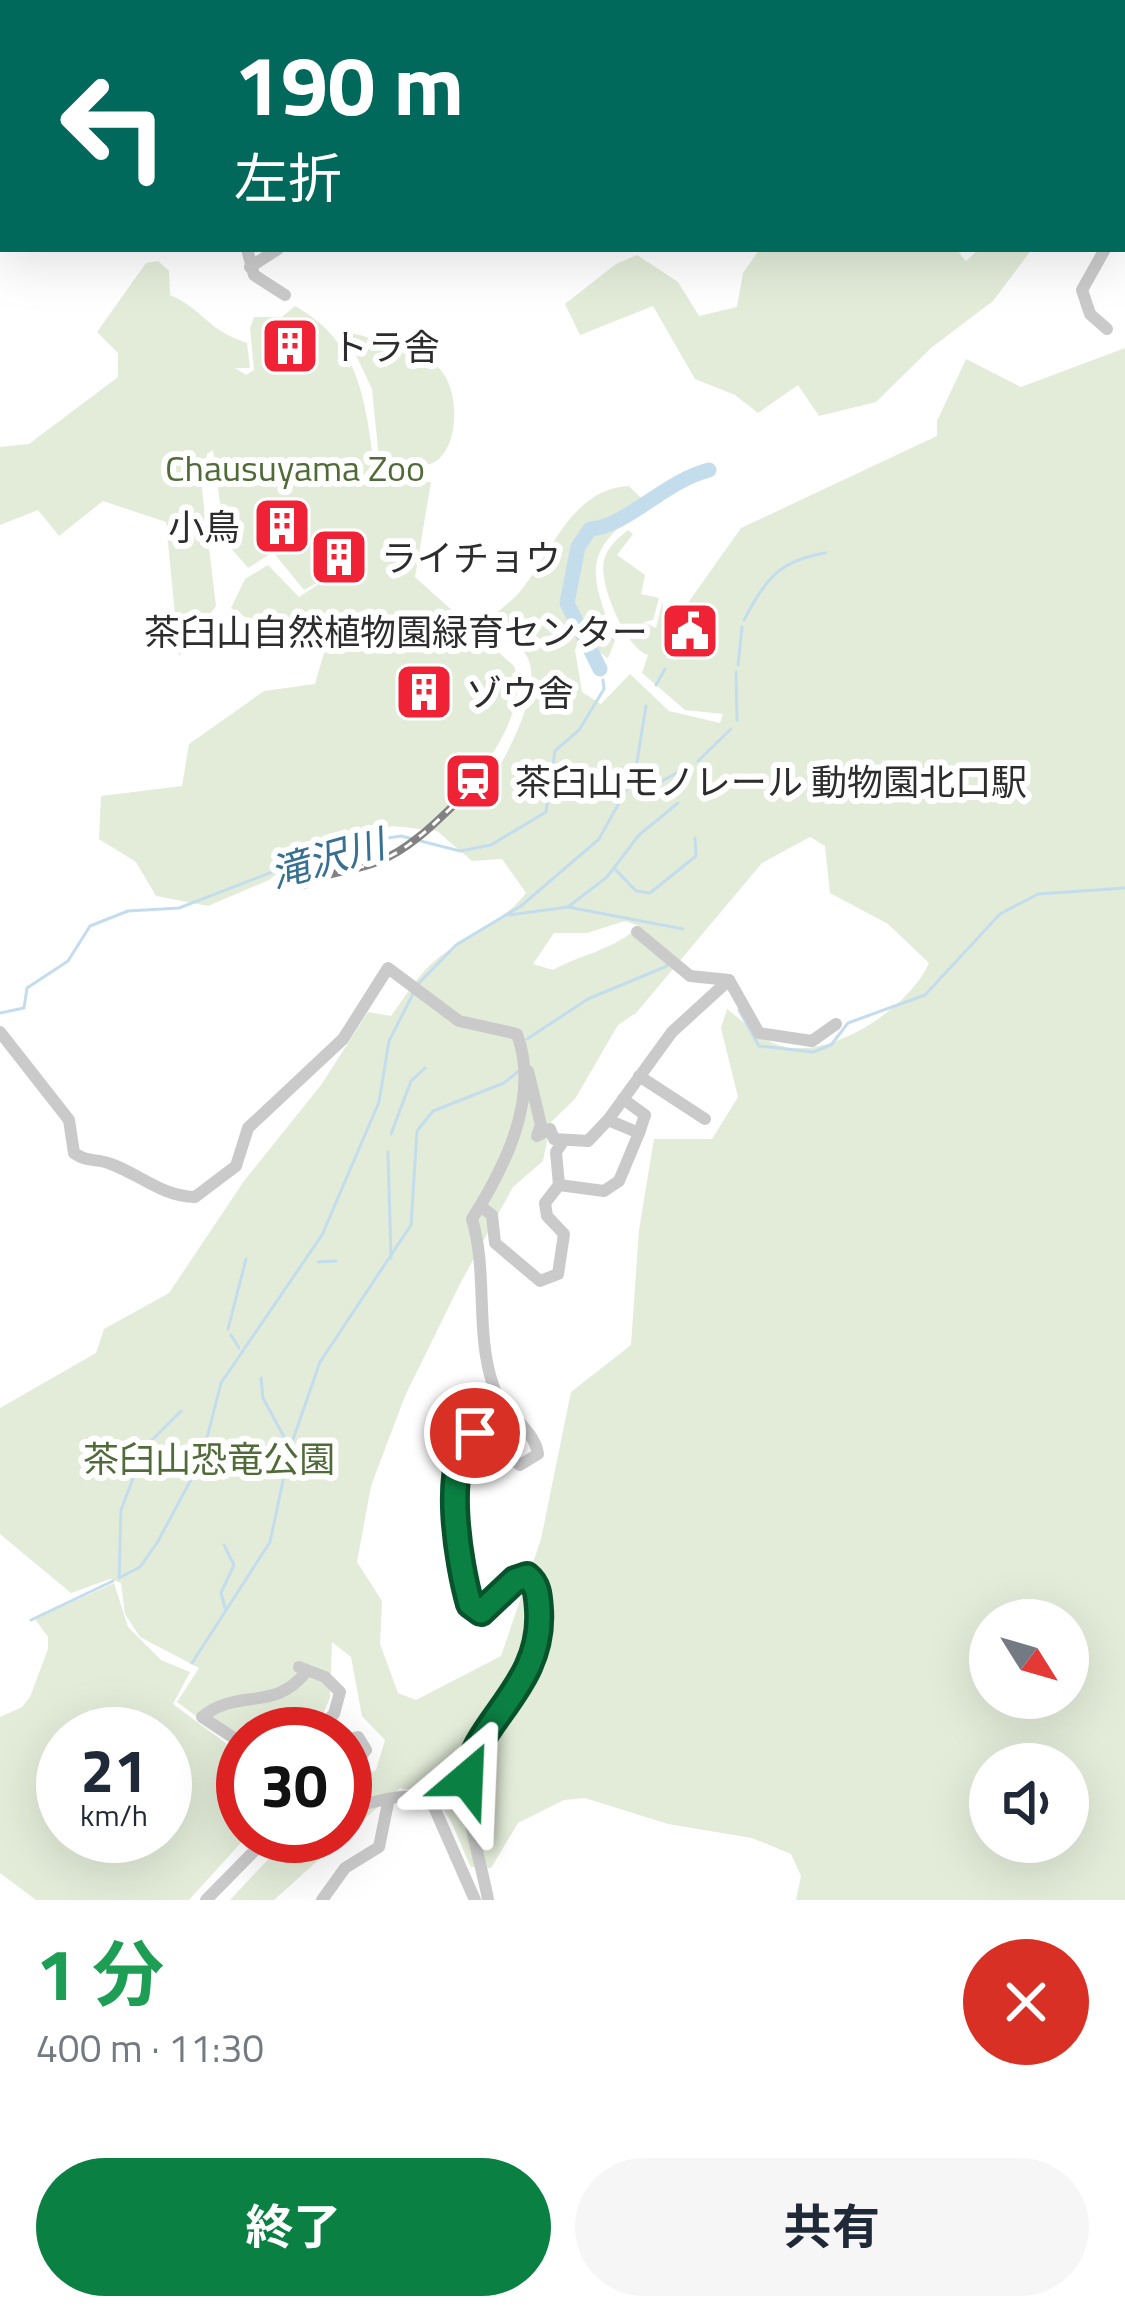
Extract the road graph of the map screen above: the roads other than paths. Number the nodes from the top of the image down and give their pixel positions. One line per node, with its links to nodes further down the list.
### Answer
1 (248, 252): 4 (street)
2 (273, 252): 4 (street)
3 (1103, 252): 6 (street)
4 (250, 267): 5 (street)
5 (285, 295)
6 (1107, 329)
7 (637, 932): 8 (street)
8 (729, 980): 9 (street); 12 (street)
9 (836, 1024)
10 (0, 1032): 11 (street)
11 (528, 1070): 17 (street); 19 (street)
12 (639, 1076): 13 (street); 15 (street)
13 (623, 1099): 14 (street); 16 (street)
14 (608, 1120): 16 (street); 17 (street)
15 (705, 1120)
16 (639, 1133): 18 (street)
17 (564, 1140): 18 (street)
18 (559, 1185): 19 (street)
19 (480, 1206): 30 (street)
20 (218, 1707): 21 (street)
21 (336, 1707)
22 (216, 1708): 23 (street)
23 (216, 1726)
24 (388, 1803): 25 (street); 28 (street); 29 (street)
25 (372, 1806)
26 (242, 1863): 27 (street)
27 (206, 1900)
28 (322, 1900)
29 (475, 1900)
30 (488, 1900)

